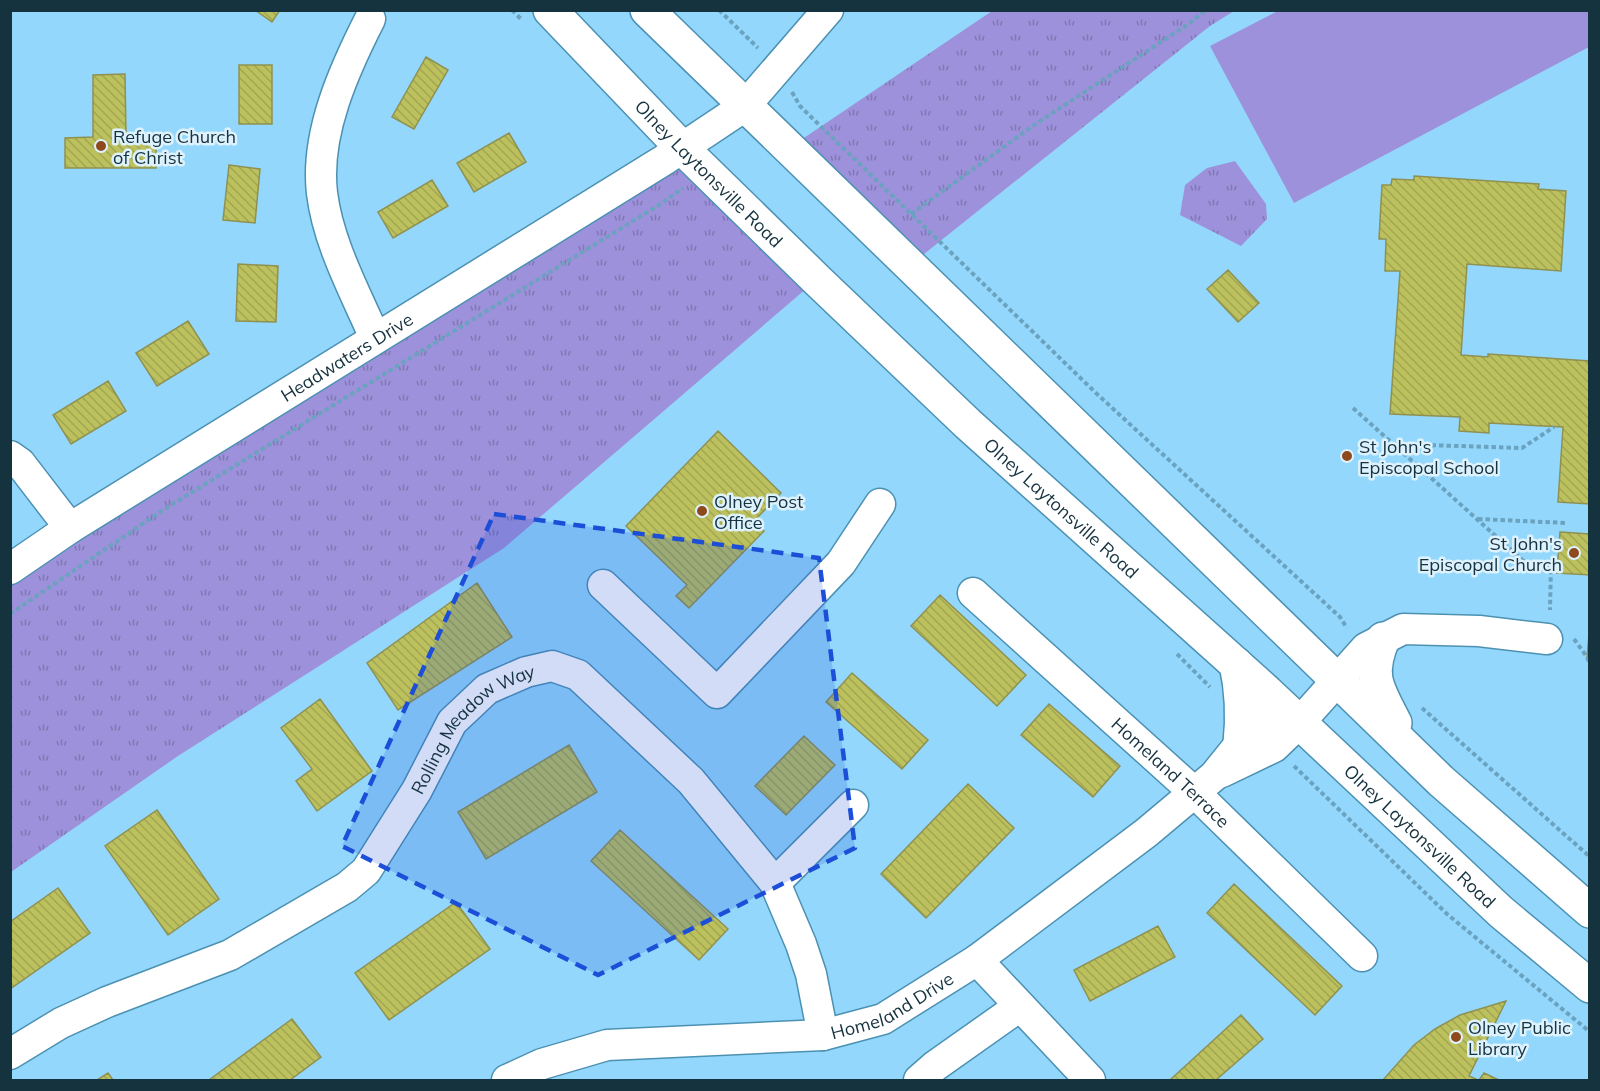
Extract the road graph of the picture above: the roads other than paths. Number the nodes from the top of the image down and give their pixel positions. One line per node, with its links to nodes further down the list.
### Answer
1 (550, 10): 6 (main road, Olney Laytonsville Road)
2 (647, 10): 5 (main road)
3 (828, 10): 5 (street, Headwaters Drive)
4 (370, 19): 7 (street)
5 (746, 106): 6 (street, Headwaters Drive); 17 (main road)
6 (682, 148): 7 (street, Headwaters Drive); 16 (main road, Olney Laytonsville Road)
7 (375, 338): 10 (street, Headwaters Drive)
8 (10, 456): 10 (street)
9 (880, 504): 12 (street)
10 (70, 528): 11 (street, Headwaters Drive)
11 (10, 569)
12 (603, 585)
13 (973, 593): 21 (street, Homeland Terrace)
14 (1558, 631): 15 (street)
15 (1375, 643): 17 (street); 20 (main road)
16 (1236, 664): 18 (main road, Olney Laytonsville Road); 19 (main road)
17 (1338, 679): 18 (street); 20 (main road)
18 (1290, 713): 19 (street, Homeland Drive); 21 (street, Homeland Drive); 27 (main road, Olney Laytonsville Road)
19 (1240, 744): 21 (street, Homeland Drive)
20 (1406, 746): 24 (main road)
21 (1205, 784): 25 (street, Homeland Terrace); 26 (street, Homeland Drive)
22 (853, 804): 23 (street)
23 (775, 884): 29 (street, Rolling Meadow Way); 30 (street, Rolling Meadow Way)
24 (1590, 911)
25 (1362, 956)
26 (977, 960): 28 (street); 29 (street, Homeland Drive)
27 (1590, 986)
28 (1020, 1006): 32 (street); 33 (street)
29 (823, 1035): 31 (street, Homeland Drive)
30 (10, 1054)
31 (507, 1080)
32 (919, 1080)
33 (1090, 1080)

